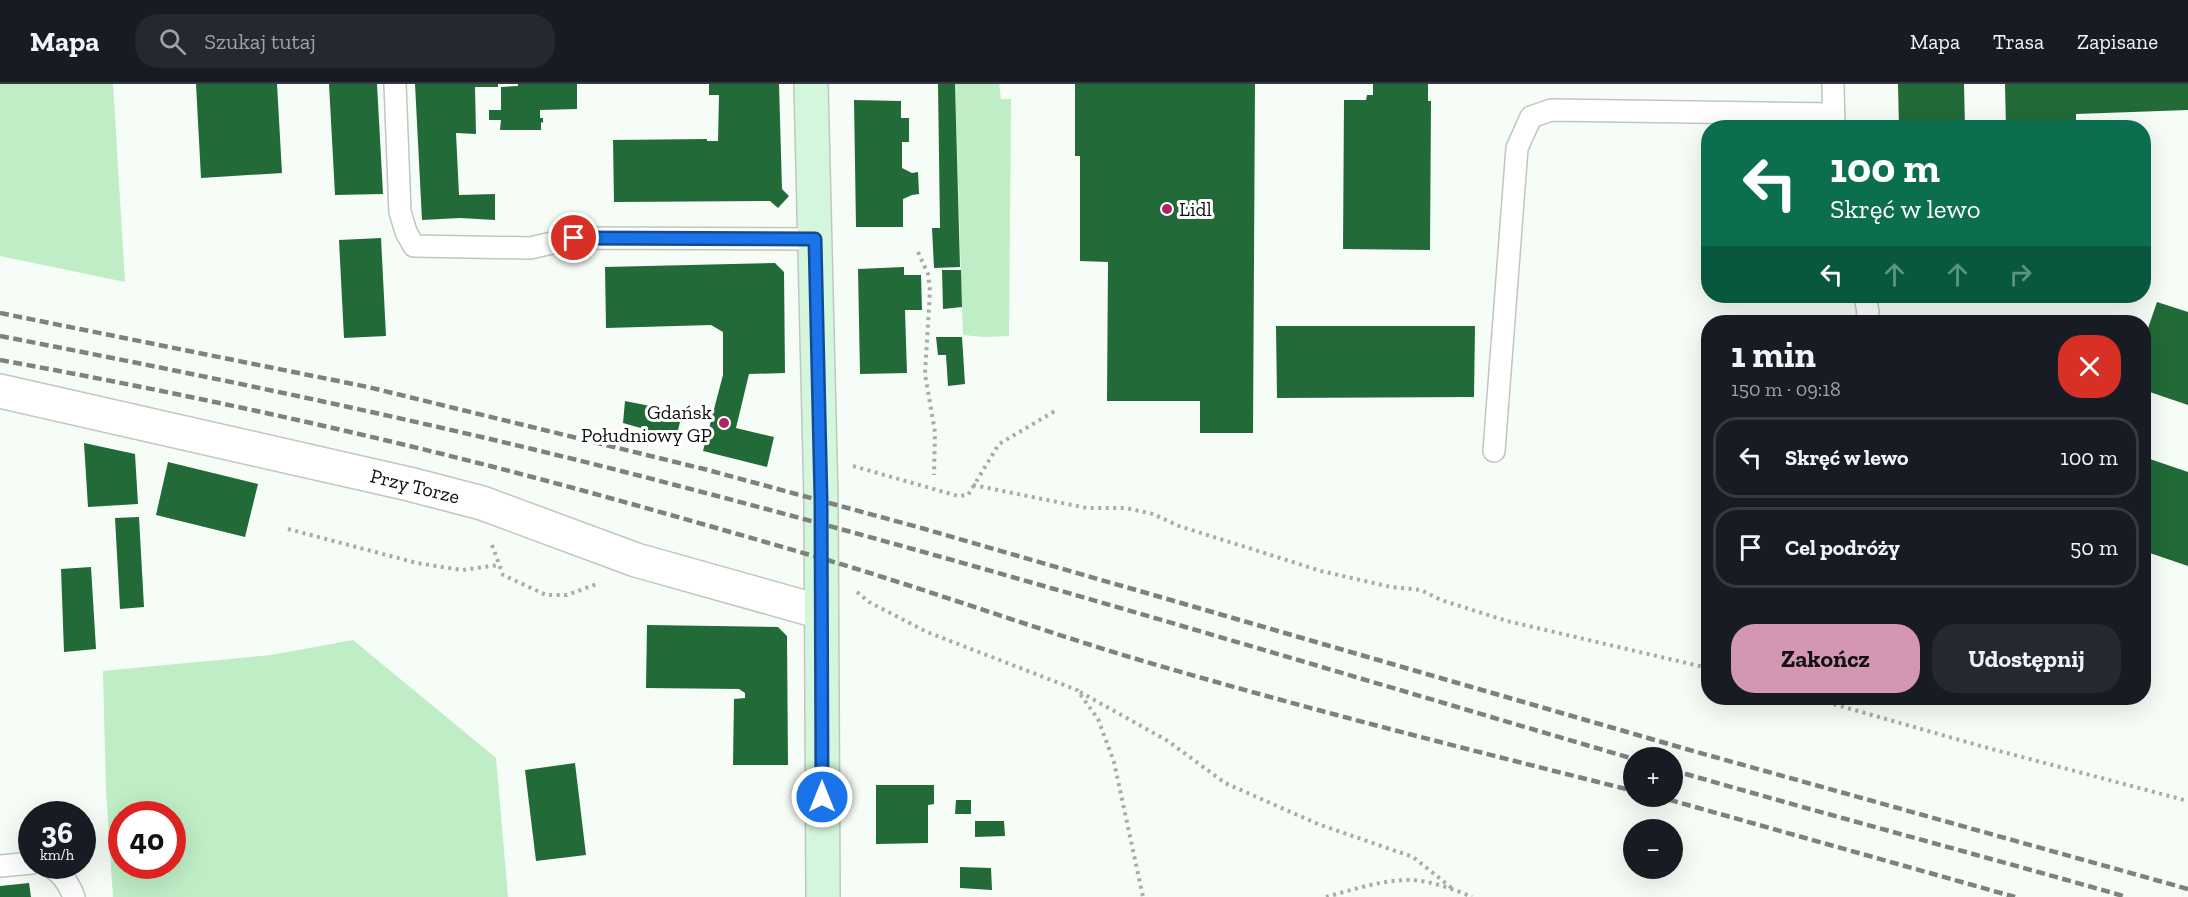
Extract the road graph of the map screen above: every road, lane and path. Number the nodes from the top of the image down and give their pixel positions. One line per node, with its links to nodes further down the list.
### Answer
1 (395, 84): 6 (lane)
2 (811, 84): 6 (street)
3 (1833, 84): 5 (lane)
4 (1808, 120): 10 (lane)
5 (1834, 120)
6 (815, 239): 19 (street)
7 (918, 252): 12 (path)
8 (0, 390): 14 (street, Przy Torze)
9 (1055, 411): 13 (path)
10 (1494, 451)
11 (844, 463): 13 (path)
12 (934, 475)
13 (973, 485): 20 (path)
14 (482, 503): 16 (street, Przy Torze); 17 (path)
15 (288, 529): 17 (path)
16 (636, 560): 17 (path); 19 (street, Przy Torze)
17 (499, 565)
18 (855, 590): 21 (path)
19 (820, 612): 29 (street)
20 (1701, 666)
21 (1077, 690): 27 (path); 30 (path)
22 (1837, 705): 23 (path)
23 (2188, 801)
24 (18, 865): 25 (lane)
25 (0, 867)
26 (64, 879): 28 (lane)
27 (1454, 889): 31 (path); 32 (path)
28 (74, 897)
29 (823, 897)
30 (1143, 897)
31 (1326, 897)
32 (1472, 897)

